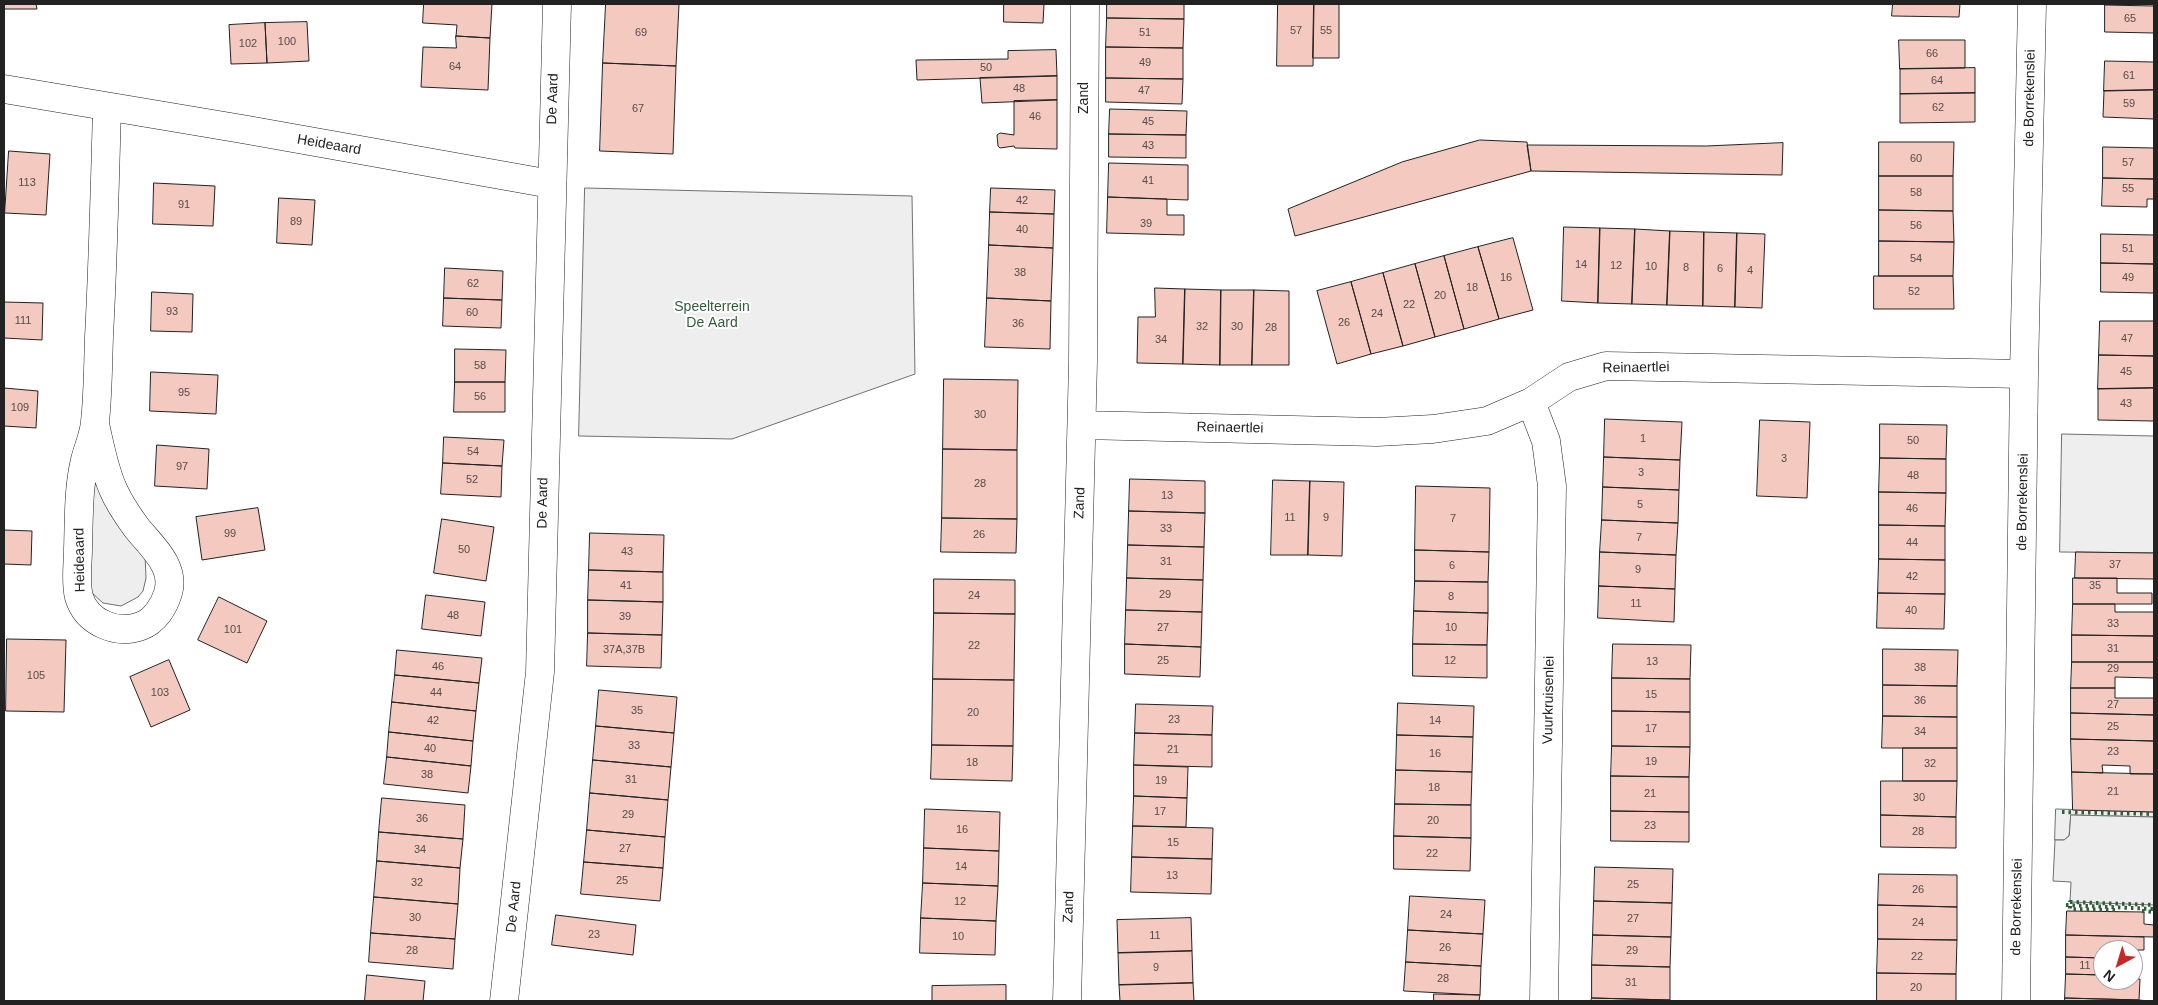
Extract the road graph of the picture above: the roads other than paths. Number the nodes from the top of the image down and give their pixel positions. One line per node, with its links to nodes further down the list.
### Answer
1 (557, 4): 6 (street, De Aard)
2 (1085, 4): 10 (street, Zand)
3 (2032, 4): 7 (street, de Borrekenslei)
4 (4, 89): 5 (street, Heideaard)
5 (107, 108): 6 (street, Heideaard); 9 (street, Heideaard)
6 (551, 184): 11 (street, De Aard)
7 (2024, 374): 8 (street, Reinaertlei); 14 (street, de Borrekenslei)
8 (1531, 402): 10 (street, Reinaertlei); 13 (street, Vuurkruisenlei)
9 (95, 424): 9 (street, Heideaard)
10 (1082, 425): 12 (street, Zand)
11 (504, 1001)
12 (1067, 1001)
13 (1544, 1001)
14 (2016, 1001)

